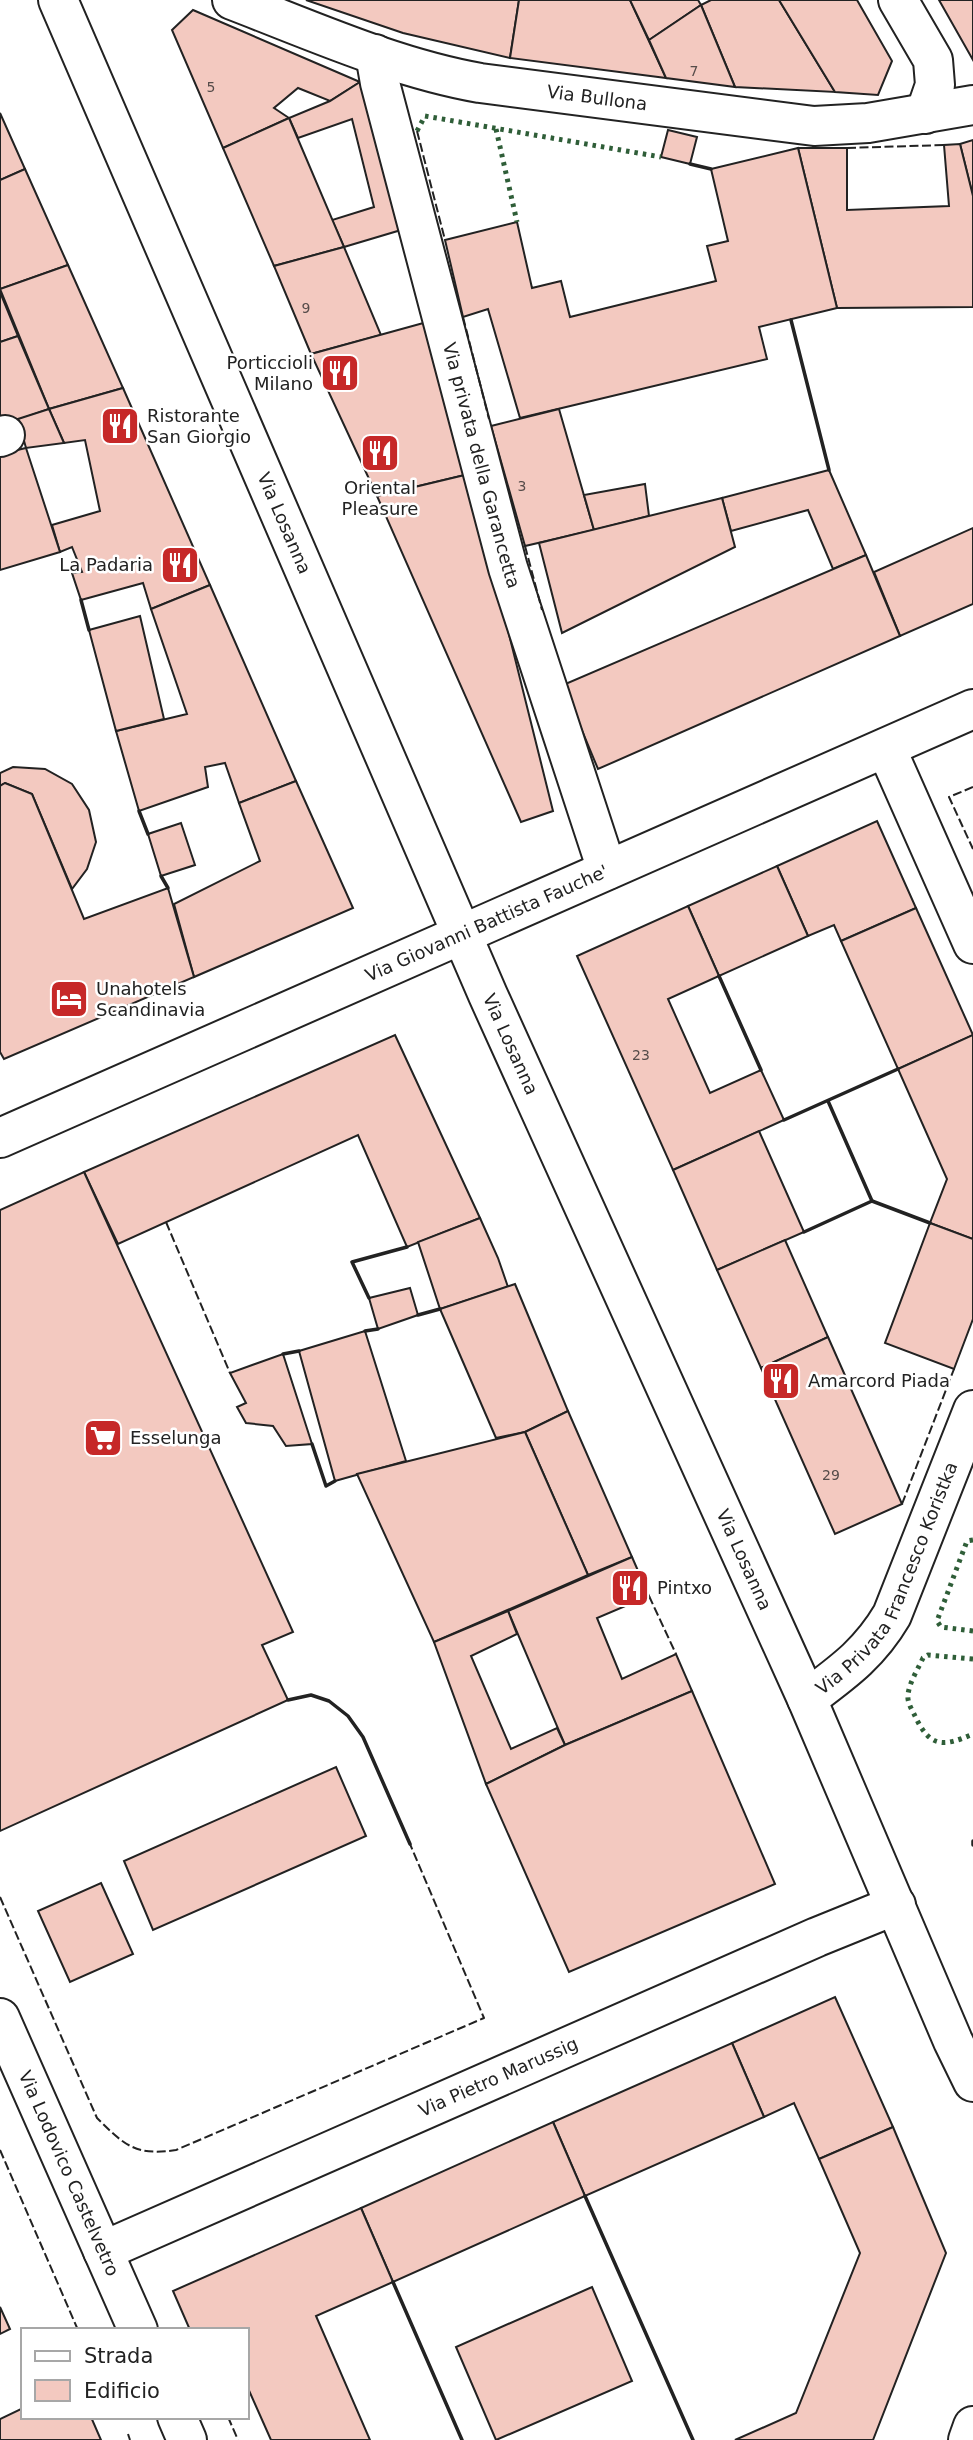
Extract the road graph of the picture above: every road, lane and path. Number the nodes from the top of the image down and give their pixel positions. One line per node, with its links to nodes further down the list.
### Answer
1 (58, 0): 10 (street, Via Losanna)
2 (232, 0): 4 (street, Via Bullona)
3 (898, 0): 6 (street)
4 (375, 54): 6 (street, Via Bullona); 9 (street, Via privata della Garancetta)
5 (973, 105): 6 (street, Via Bullona)
6 (926, 114)
7 (973, 709): 8 (street, Via Giovanni Battista Fauche')
8 (886, 747): 9 (street, Via Giovanni Battista Fauche'); 11 (street)
9 (607, 870): 10 (street, Via Giovanni Battista Fauche')
10 (462, 934): 12 (street, Via Giovanni Battista Fauche'); 14 (street, Via Losanna)
11 (973, 944)
12 (0, 1138)
13 (973, 1410): 14 (street, Via Privata Francesco Koristka)
14 (807, 1699): 15 (street, Via Losanna)
15 (896, 1905): 17 (street, Via Losanna); 18 (street, Via Pietro Marussig)
16 (0, 2018): 18 (street, Via Lodovico Castelvetro)
17 (973, 2081)
18 (103, 2250): 19 (street, Via Lodovico Castelvetro)
19 (137, 2328)
20 (178, 2419): 22 (street)
21 (973, 2427): 23 (street)
22 (187, 2440)
23 (968, 2440)

